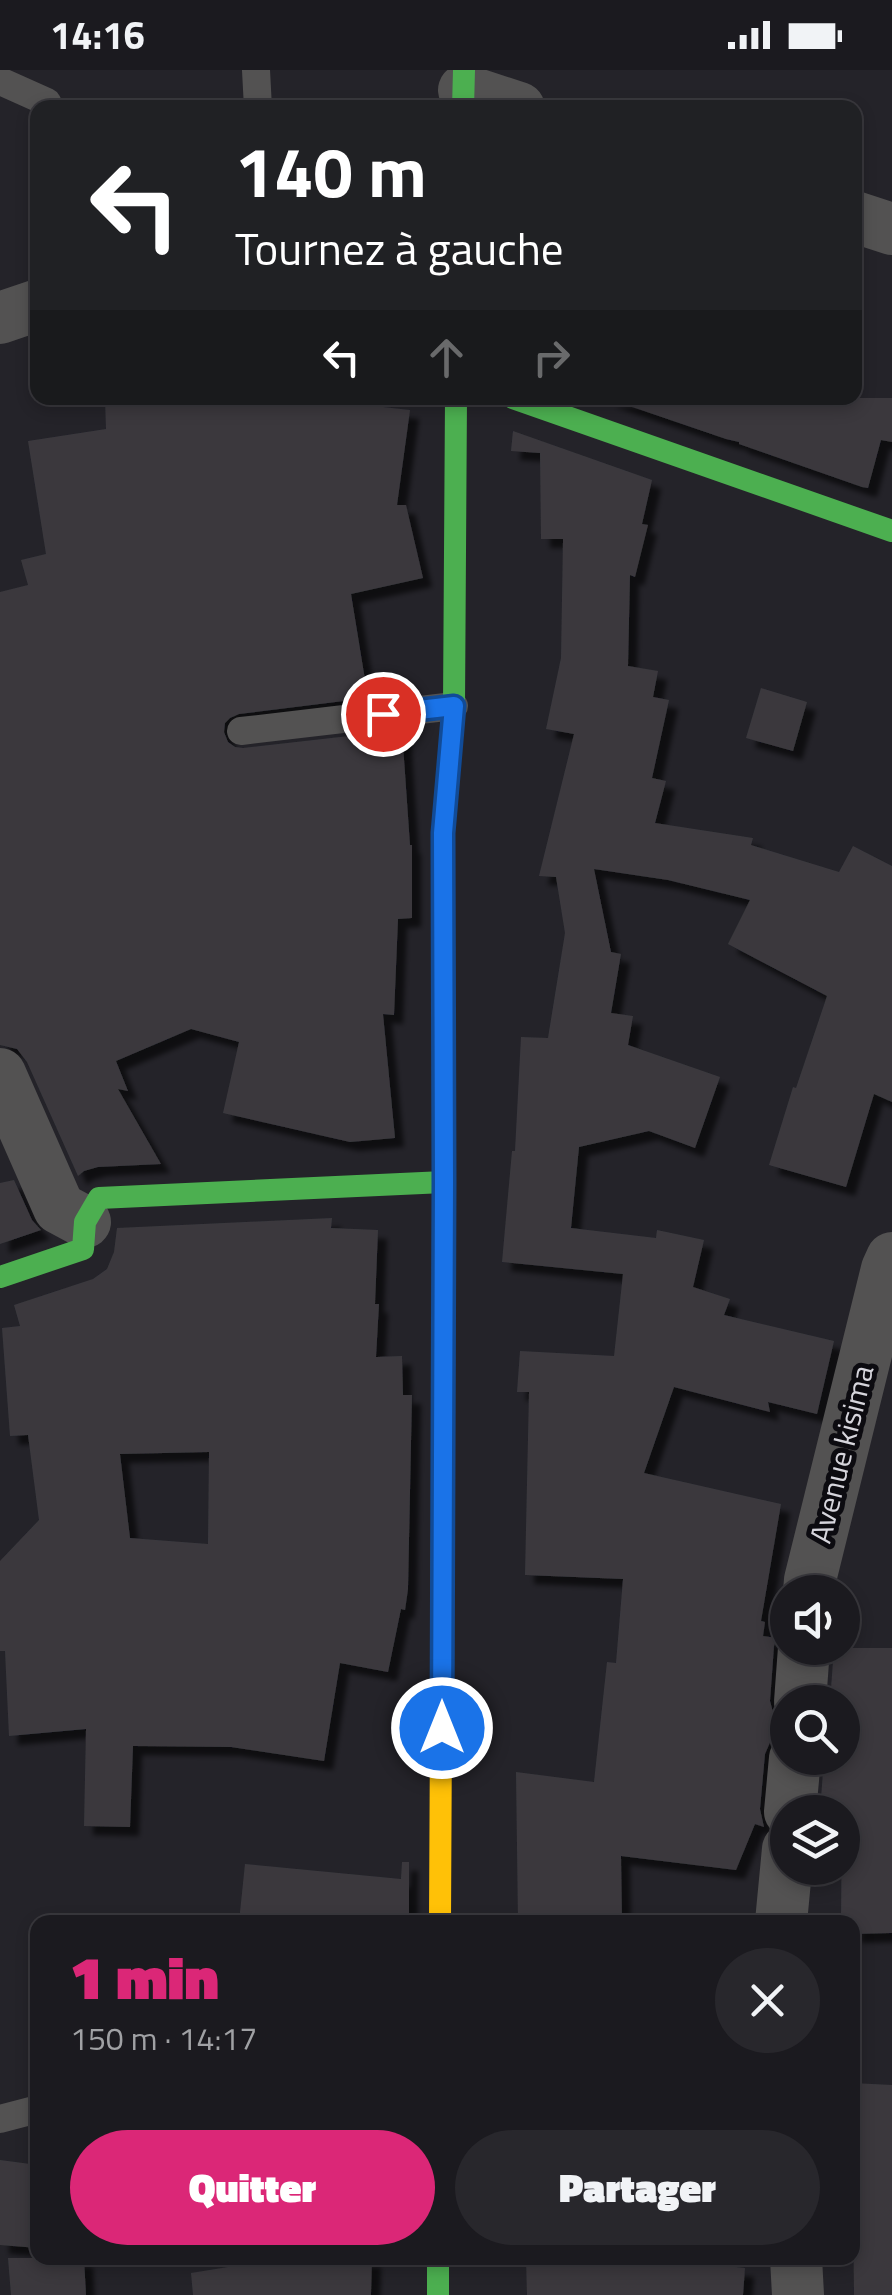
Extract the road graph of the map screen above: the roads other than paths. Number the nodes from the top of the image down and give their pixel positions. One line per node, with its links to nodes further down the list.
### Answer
1 (256, 70): 5 (lane)
2 (0, 82): 4 (lane)
3 (463, 89): 6 (street)
4 (42, 100)
5 (258, 100)
6 (495, 100)
7 (862, 219): 8 (street)
8 (892, 229)
9 (30, 308): 10 (street)
10 (0, 318)
11 (456, 405): 14 (street)
12 (534, 405): 13 (street)
13 (892, 531)
14 (454, 706): 15 (lane); 17 (street)
15 (240, 731)
16 (0, 1074): 18 (street)
17 (444, 1182): 18 (street); 23 (street)
18 (84, 1222): 20 (street)
19 (892, 1258): 21 (street, Avenue kisima)
20 (0, 1277)
21 (811, 1575)
22 (785, 1885): 24 (street)
23 (440, 1915)
24 (783, 1915)
25 (30, 2111): 26 (lane)
26 (0, 2120)
27 (438, 2265): 29 (street)
28 (796, 2265): 30 (street)
29 (438, 2295)
30 (798, 2295)

